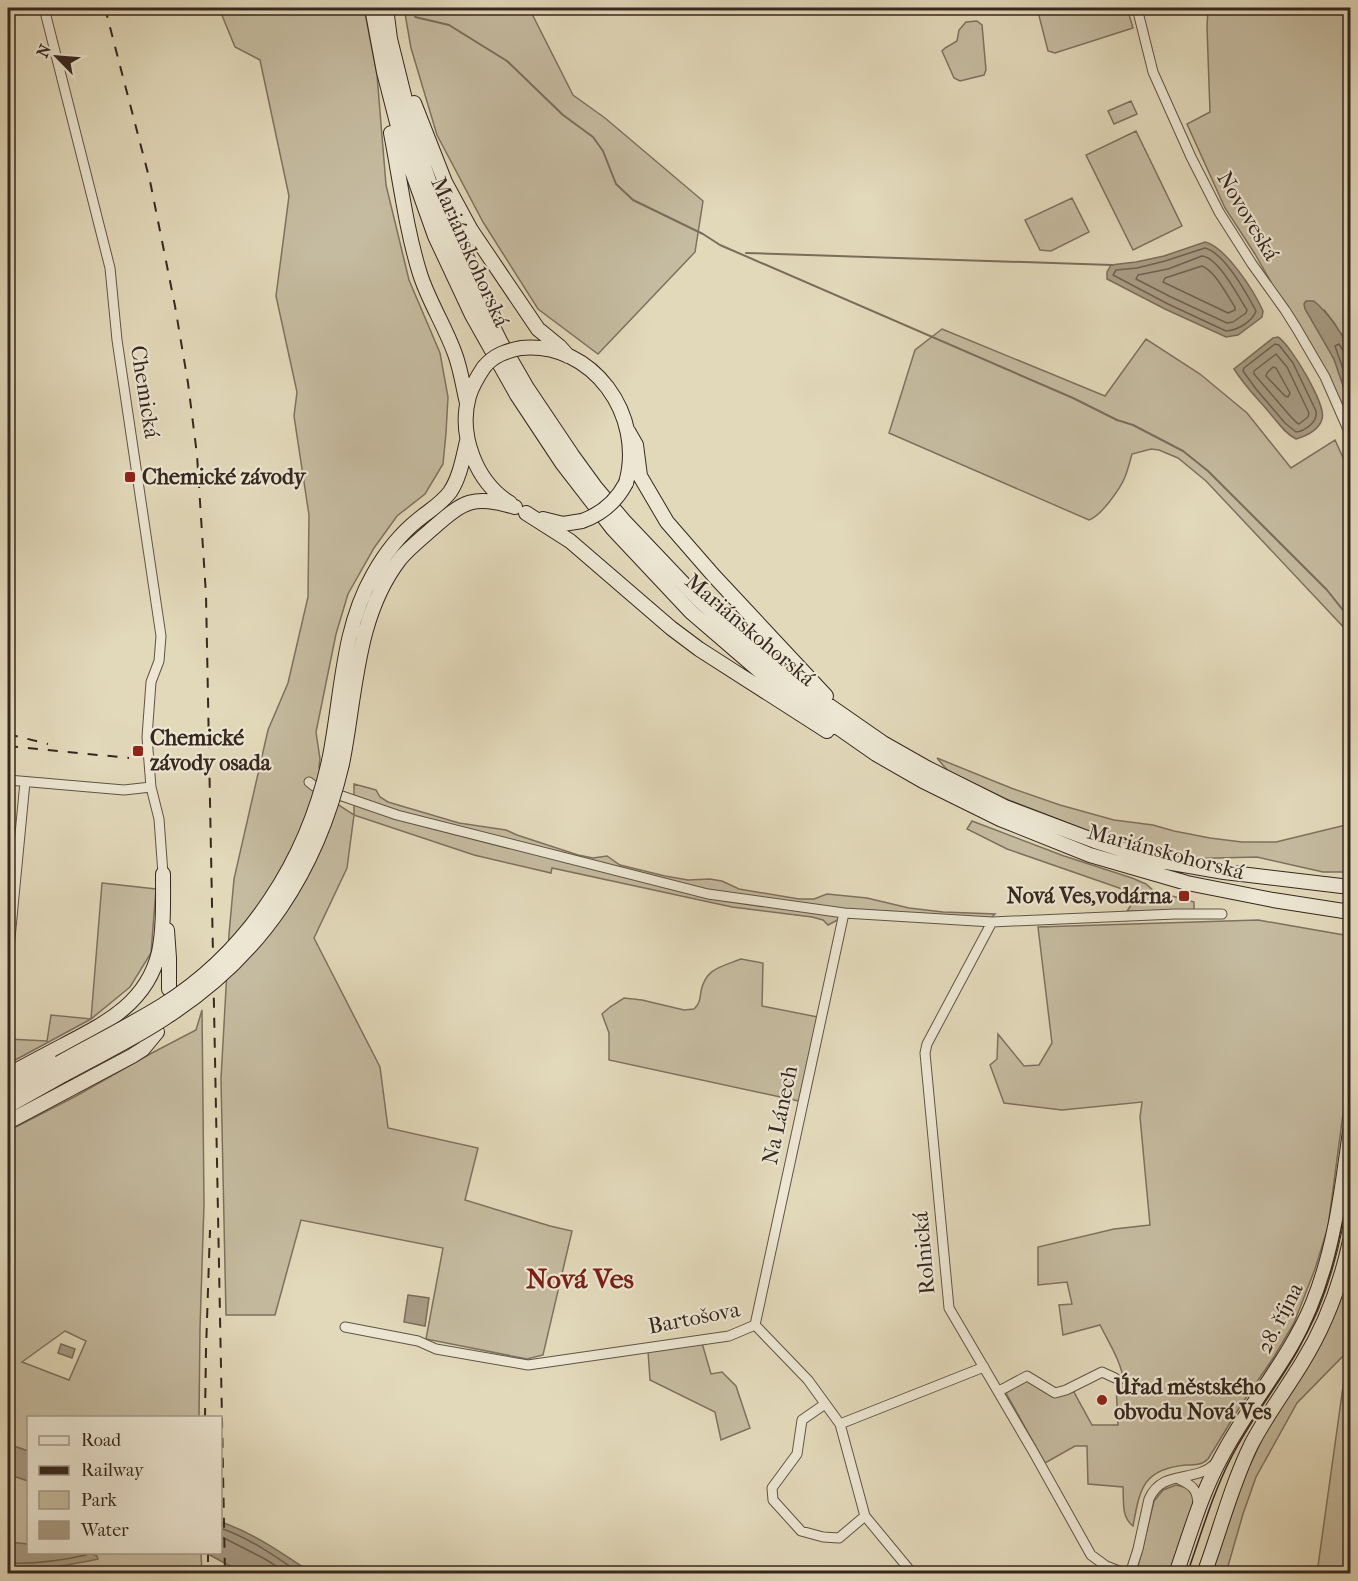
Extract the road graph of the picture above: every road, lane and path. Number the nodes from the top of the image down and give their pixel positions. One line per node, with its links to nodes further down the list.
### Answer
1 (44, 8): 17 (street, Chemická)
2 (372, 8): 6 (main road, Mariánskohorská)
3 (386, 8): 5 (main road, Mariánskohorská)
4 (1137, 8): 10 (street, Novoveská)
5 (390, 39): 7 (main road); 13 (main road, Mariánskohorská)
6 (384, 72): 8 (main road); 13 (main road, Mariánskohorská)
7 (568, 356): 8 (main road, bridge); 9 (main road)
8 (467, 403): 11 (main road)
9 (628, 431): 12 (main road, bridge); 13 (main road)
10 (1350, 434)
11 (467, 441): 12 (main road); 14 (main road)
12 (521, 510): 13 (main road); 14 (main road)
13 (879, 749): 20 (main road, Mariánskohorská); 21 (main road, Mariánskohorská)
14 (335, 762): 28 (main road, bridge)
15 (8, 780): 16 (street)
16 (26, 782): 17 (street); 25 (street)
17 (151, 787): 19 (street, Chemická)
18 (342, 796): 22 (street)
19 (163, 874): 26 (main road); 29 (main road)
20 (1350, 887)
21 (1349, 912)
22 (844, 914): 24 (street); 35 (street, Na Lánech)
23 (1222, 914): 24 (street)
24 (992, 922): 37 (street, Rolnická)
25 (8, 959)
26 (169, 989)
27 (157, 1032): 32 (main road)
28 (62, 1069): 30 (main road); 31 (main road)
29 (8, 1075)
30 (8, 1091)
31 (8, 1106)
32 (8, 1122)
33 (1350, 1131): 42 (main road, 28. října)
34 (1350, 1241): 46 (main road, 28. října)
35 (755, 1325): 36 (street, Bartošova); 40 (street, Bartošova)
36 (345, 1327)
37 (984, 1367): 39 (street, Rolnická); 41 (street)
38 (1114, 1378): 39 (street)
39 (999, 1391): 48 (street, Rolnická)
40 (825, 1404): 41 (street, Bartošova); 45 (street)
41 (840, 1424): 45 (street, Bartošova)
42 (1221, 1456): 43 (street); 44 (main road, 28. října)
43 (1177, 1478): 44 (street); 48 (street)
44 (1199, 1510): 49 (main road, 28. října)
45 (865, 1516): 47 (street, Bartošova)
46 (1206, 1571)
47 (913, 1574)
48 (1129, 1574)
49 (1176, 1574)

